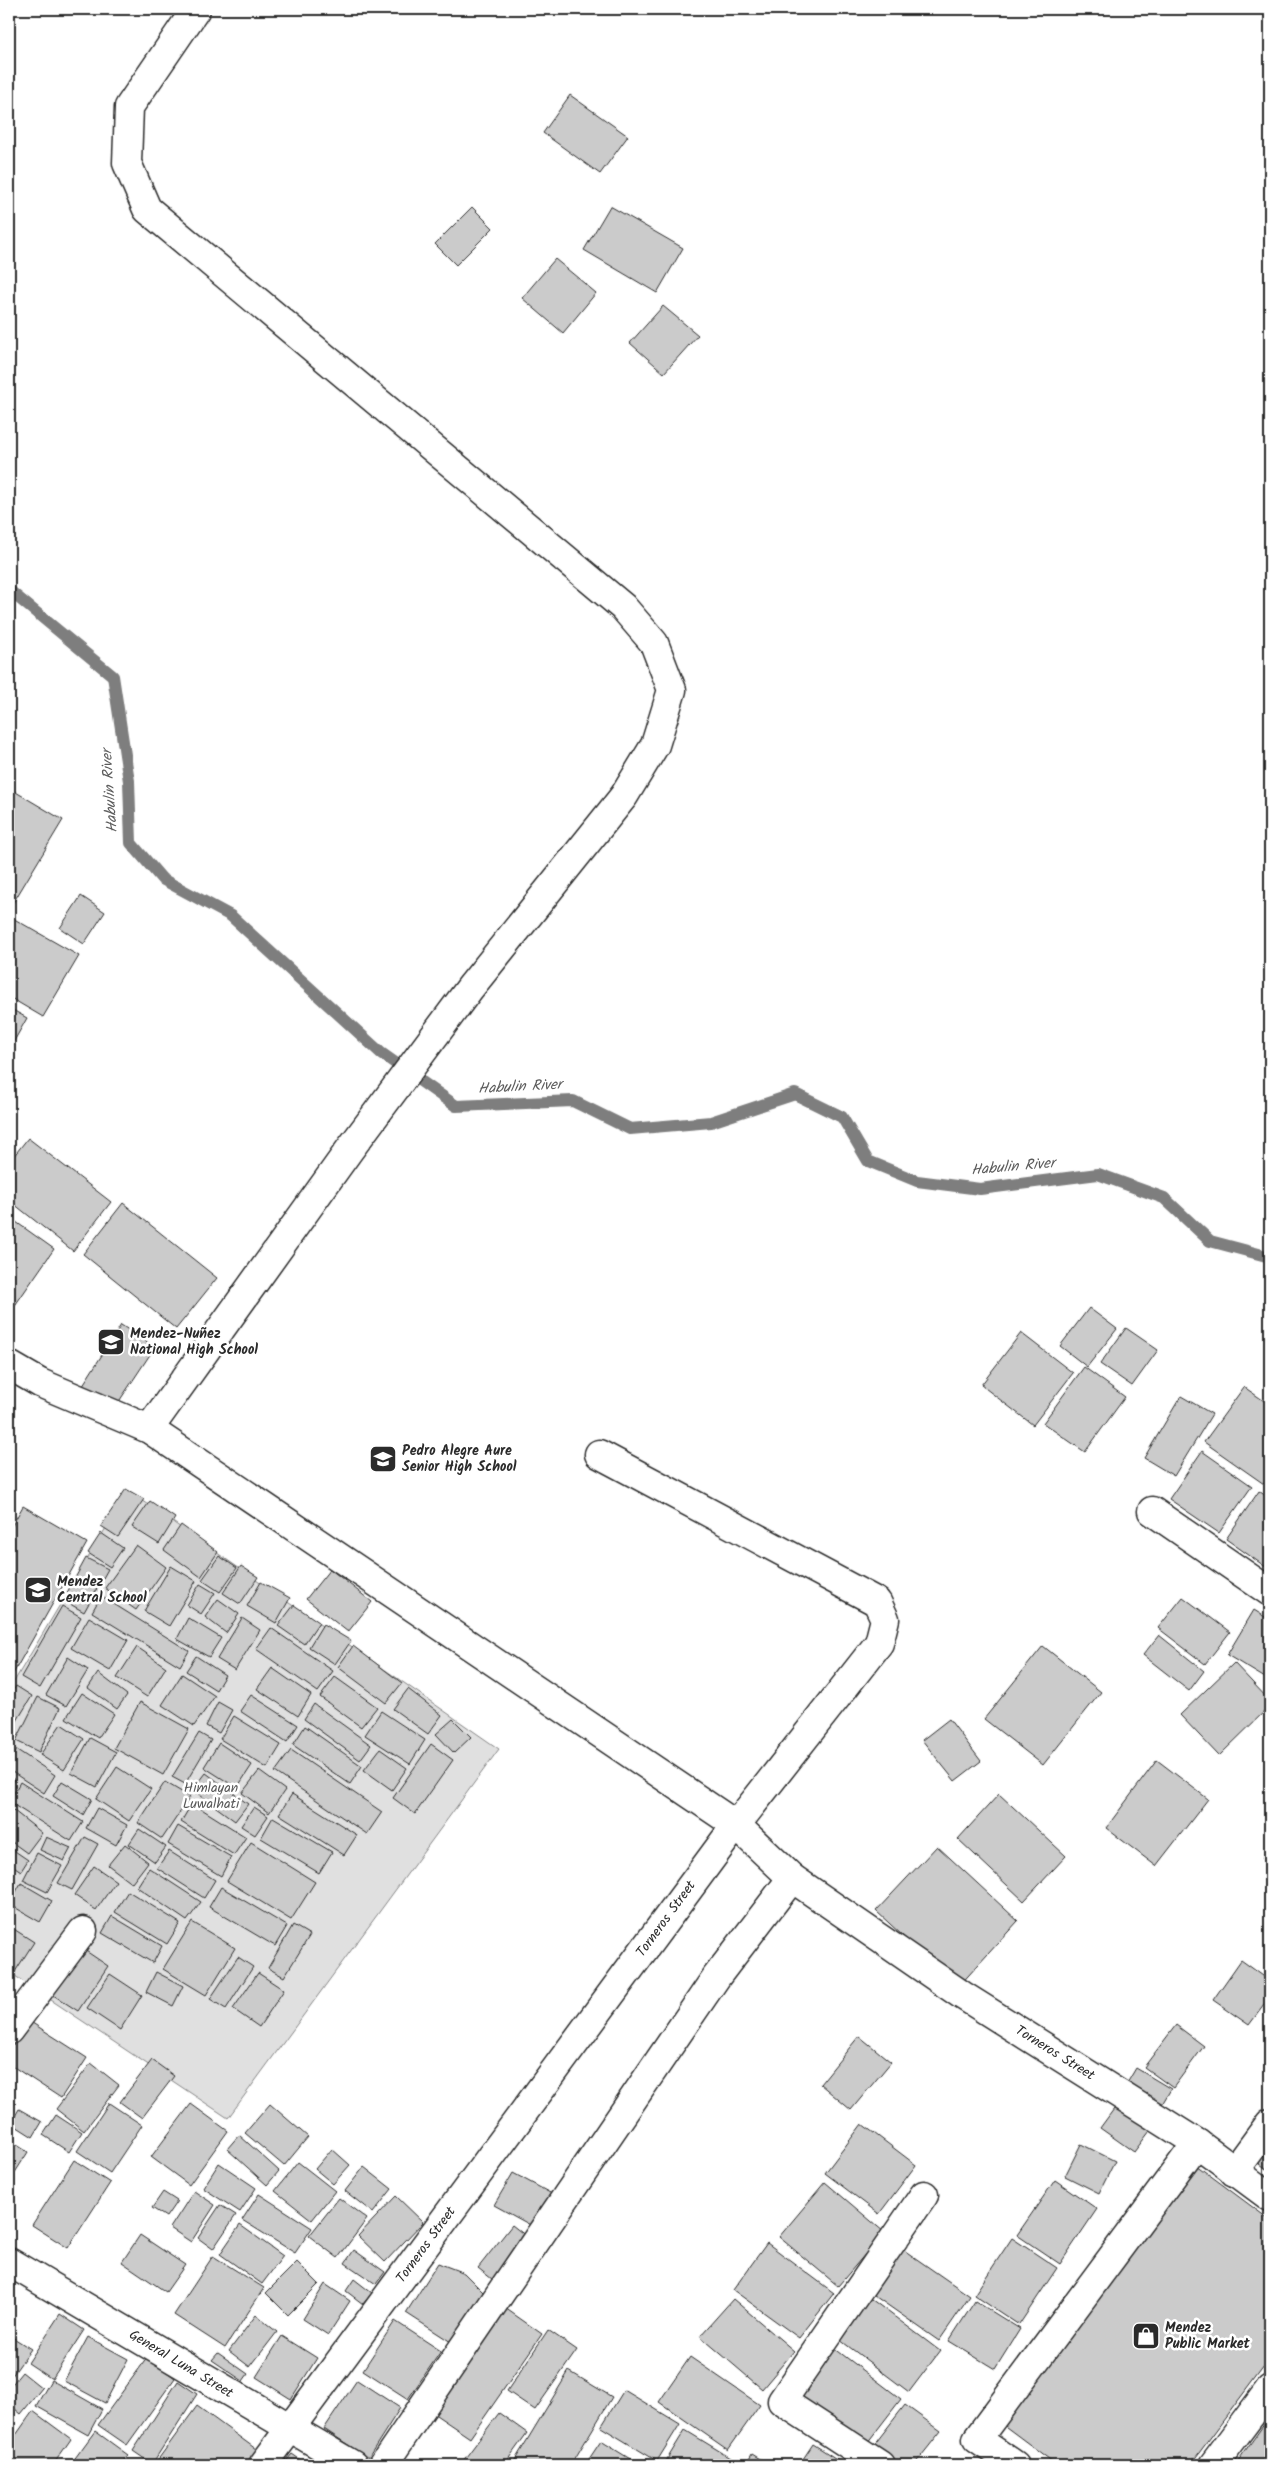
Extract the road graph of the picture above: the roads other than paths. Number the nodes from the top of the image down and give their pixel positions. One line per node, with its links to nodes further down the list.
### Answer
1 (196, 9): 3 (street)
2 (9, 1365): 3 (street)
3 (149, 1430): 7 (street)
4 (599, 1454): 7 (street)
5 (1152, 1511): 6 (street)
6 (1270, 1592)
7 (736, 1825): 8 (street, Torneros Street); 18 (street, Torneros Street)
8 (792, 1878): 12 (street, Torneros Street); 21 (street)
9 (83, 1931): 10 (street)
10 (9, 2030)
11 (1270, 2123): 13 (street)
12 (1197, 2143): 13 (street, Torneros Street); 23 (street)
13 (1234, 2172): 15 (street, Torneros Street)
14 (924, 2195): 22 (street)
15 (1270, 2197)
16 (9, 2262): 18 (street, General Luna Street)
17 (1270, 2389): 24 (street)
18 (290, 2429): 19 (street, Torneros Street); 20 (street, General Luna Street)
19 (263, 2465)
20 (353, 2465)
21 (383, 2465)
22 (880, 2465)
23 (1015, 2465)
24 (1213, 2465)

